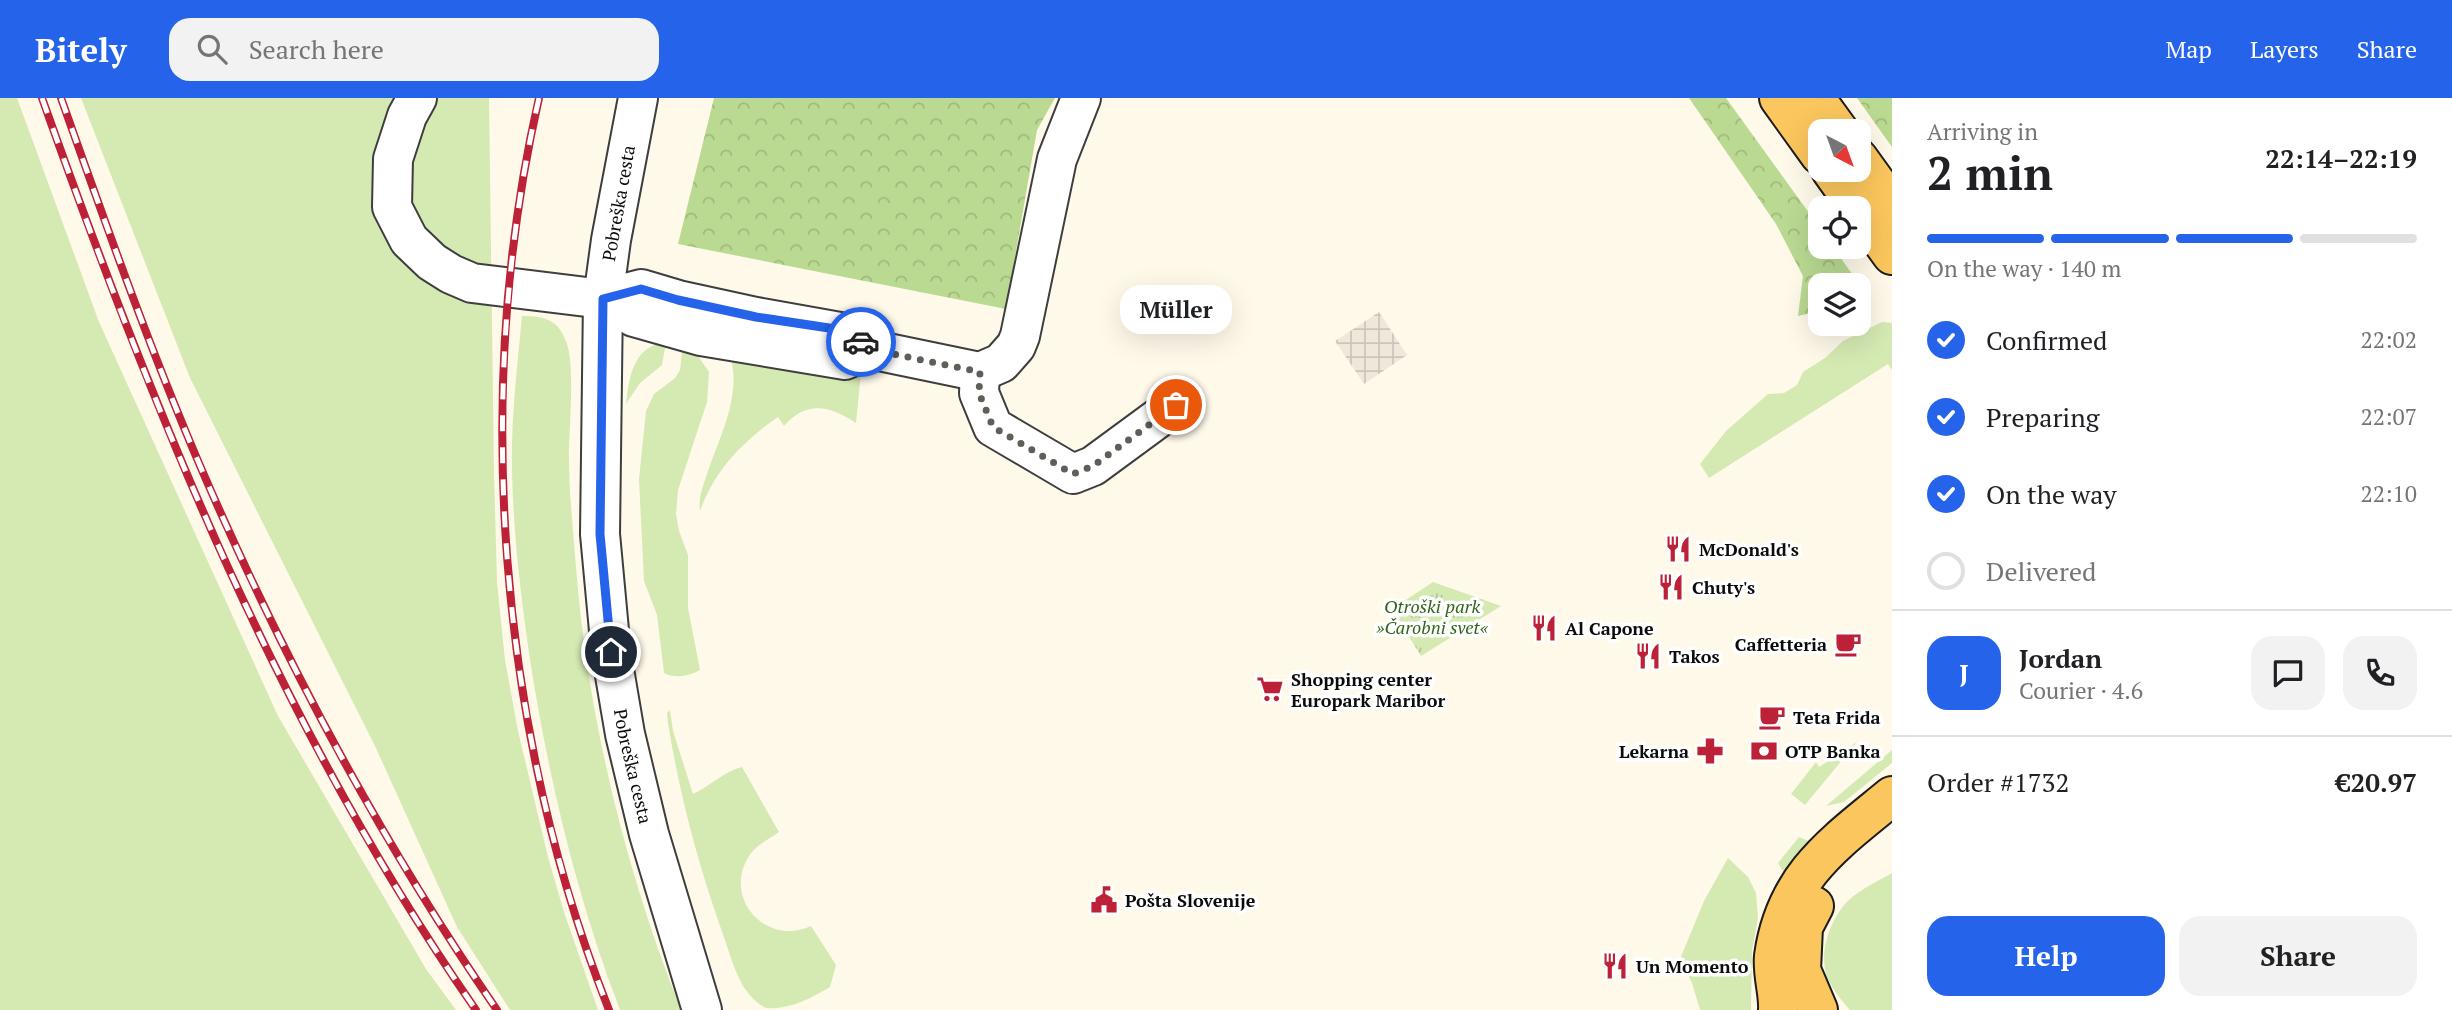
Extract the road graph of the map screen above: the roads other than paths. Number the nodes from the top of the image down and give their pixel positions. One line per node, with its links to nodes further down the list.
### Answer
1 (417, 98): 12 (street)
2 (638, 98): 12 (street, Pobreška cesta)
3 (1081, 98): 13 (street)
4 (1779, 98): 7 (main road)
5 (1815, 98): 6 (main road)
6 (1830, 119)
7 (1808, 138)
8 (1871, 176): 9 (main road)
9 (1892, 205)
10 (1871, 226): 11 (main road)
11 (1892, 254)
12 (603, 299): 13 (street); 18 (street, Pobreška cesta)
13 (980, 372): 14 (street)
14 (1176, 405)
15 (1892, 796): 17 (main road)
16 (1892, 823): 19 (main road)
17 (1780, 1009)
18 (702, 1010)
19 (1818, 1010)

